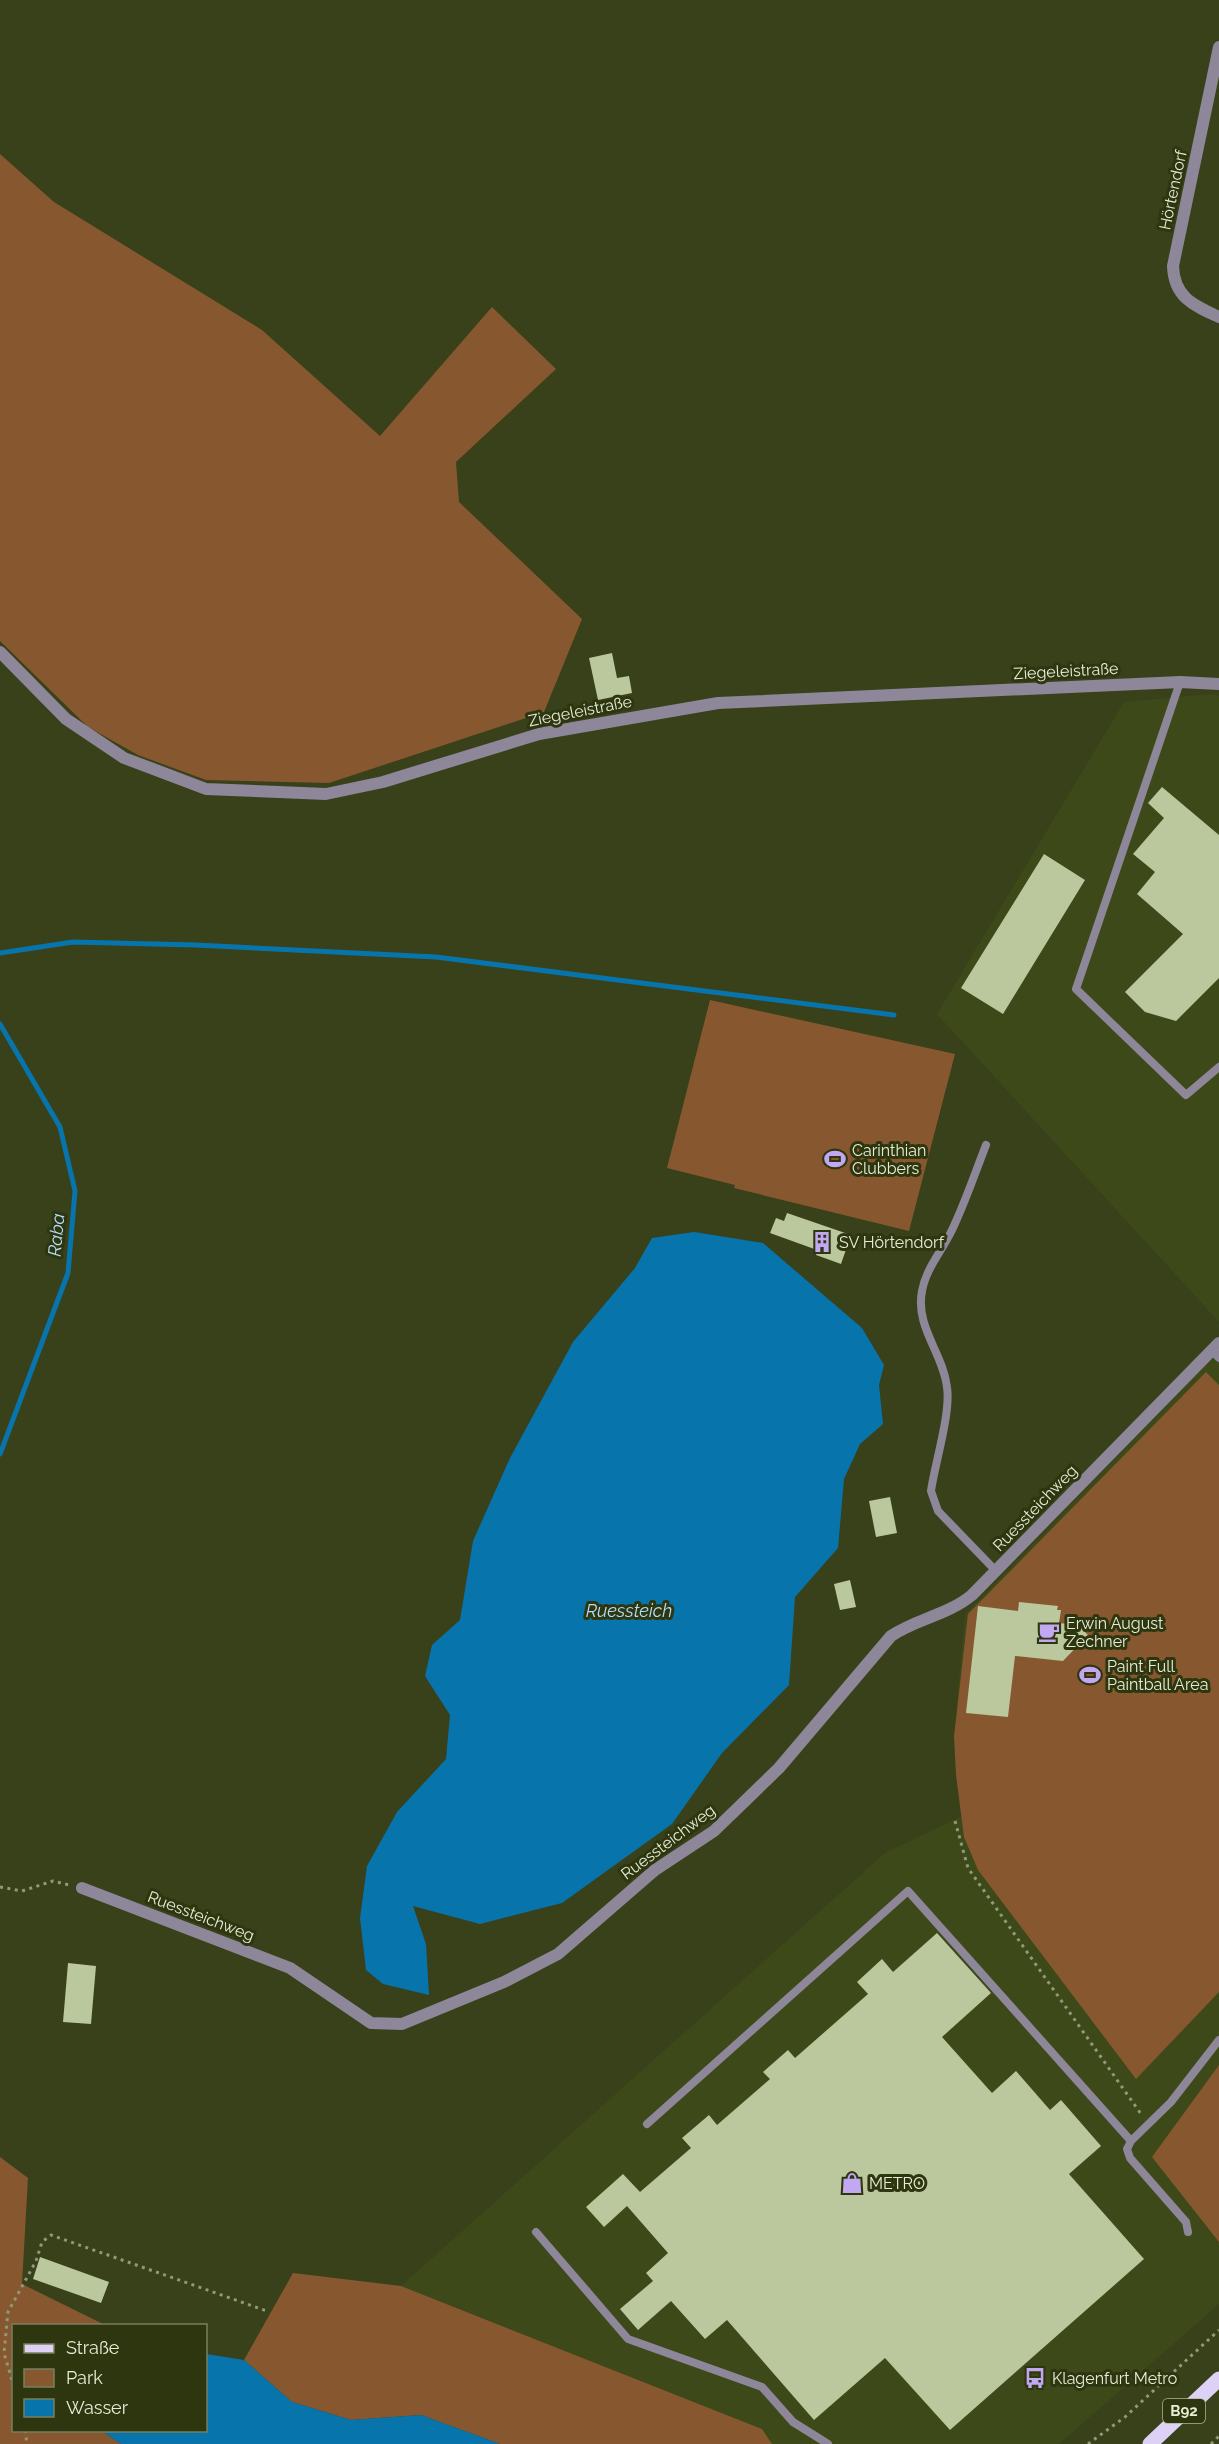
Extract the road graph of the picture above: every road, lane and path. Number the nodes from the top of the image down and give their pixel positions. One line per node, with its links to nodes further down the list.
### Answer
1 (1219, 47): 2 (street, Hörtendorf)
2 (1219, 317)
3 (0, 652): 4 (street, Ziegeleistraße)
4 (1180, 682): 5 (street, Ziegeleistraße); 6 (lane)
5 (1219, 684)
6 (1219, 1067)
7 (986, 1145): 9 (lane)
8 (1217, 1351): 9 (street, Ruessteichweg)
9 (996, 1571): 12 (street, Ruessteichweg)
10 (955, 1821): 15 (path)
11 (0, 1887): 12 (path)
12 (82, 1888)
13 (1219, 2040): 15 (lane)
14 (647, 2124): 16 (lane)
15 (1149, 2126): 16 (lane)
16 (1131, 2141): 18 (lane)
17 (536, 2232): 24 (lane)
18 (1188, 2232)
19 (267, 2311): 22 (path)
20 (1219, 2330): 25 (path)
21 (1219, 2379): 26 (main road, B92)
22 (12, 2380)
23 (1219, 2436): 27 (path)
24 (828, 2444)
25 (1088, 2444)
26 (1150, 2444)
27 (1211, 2444)

